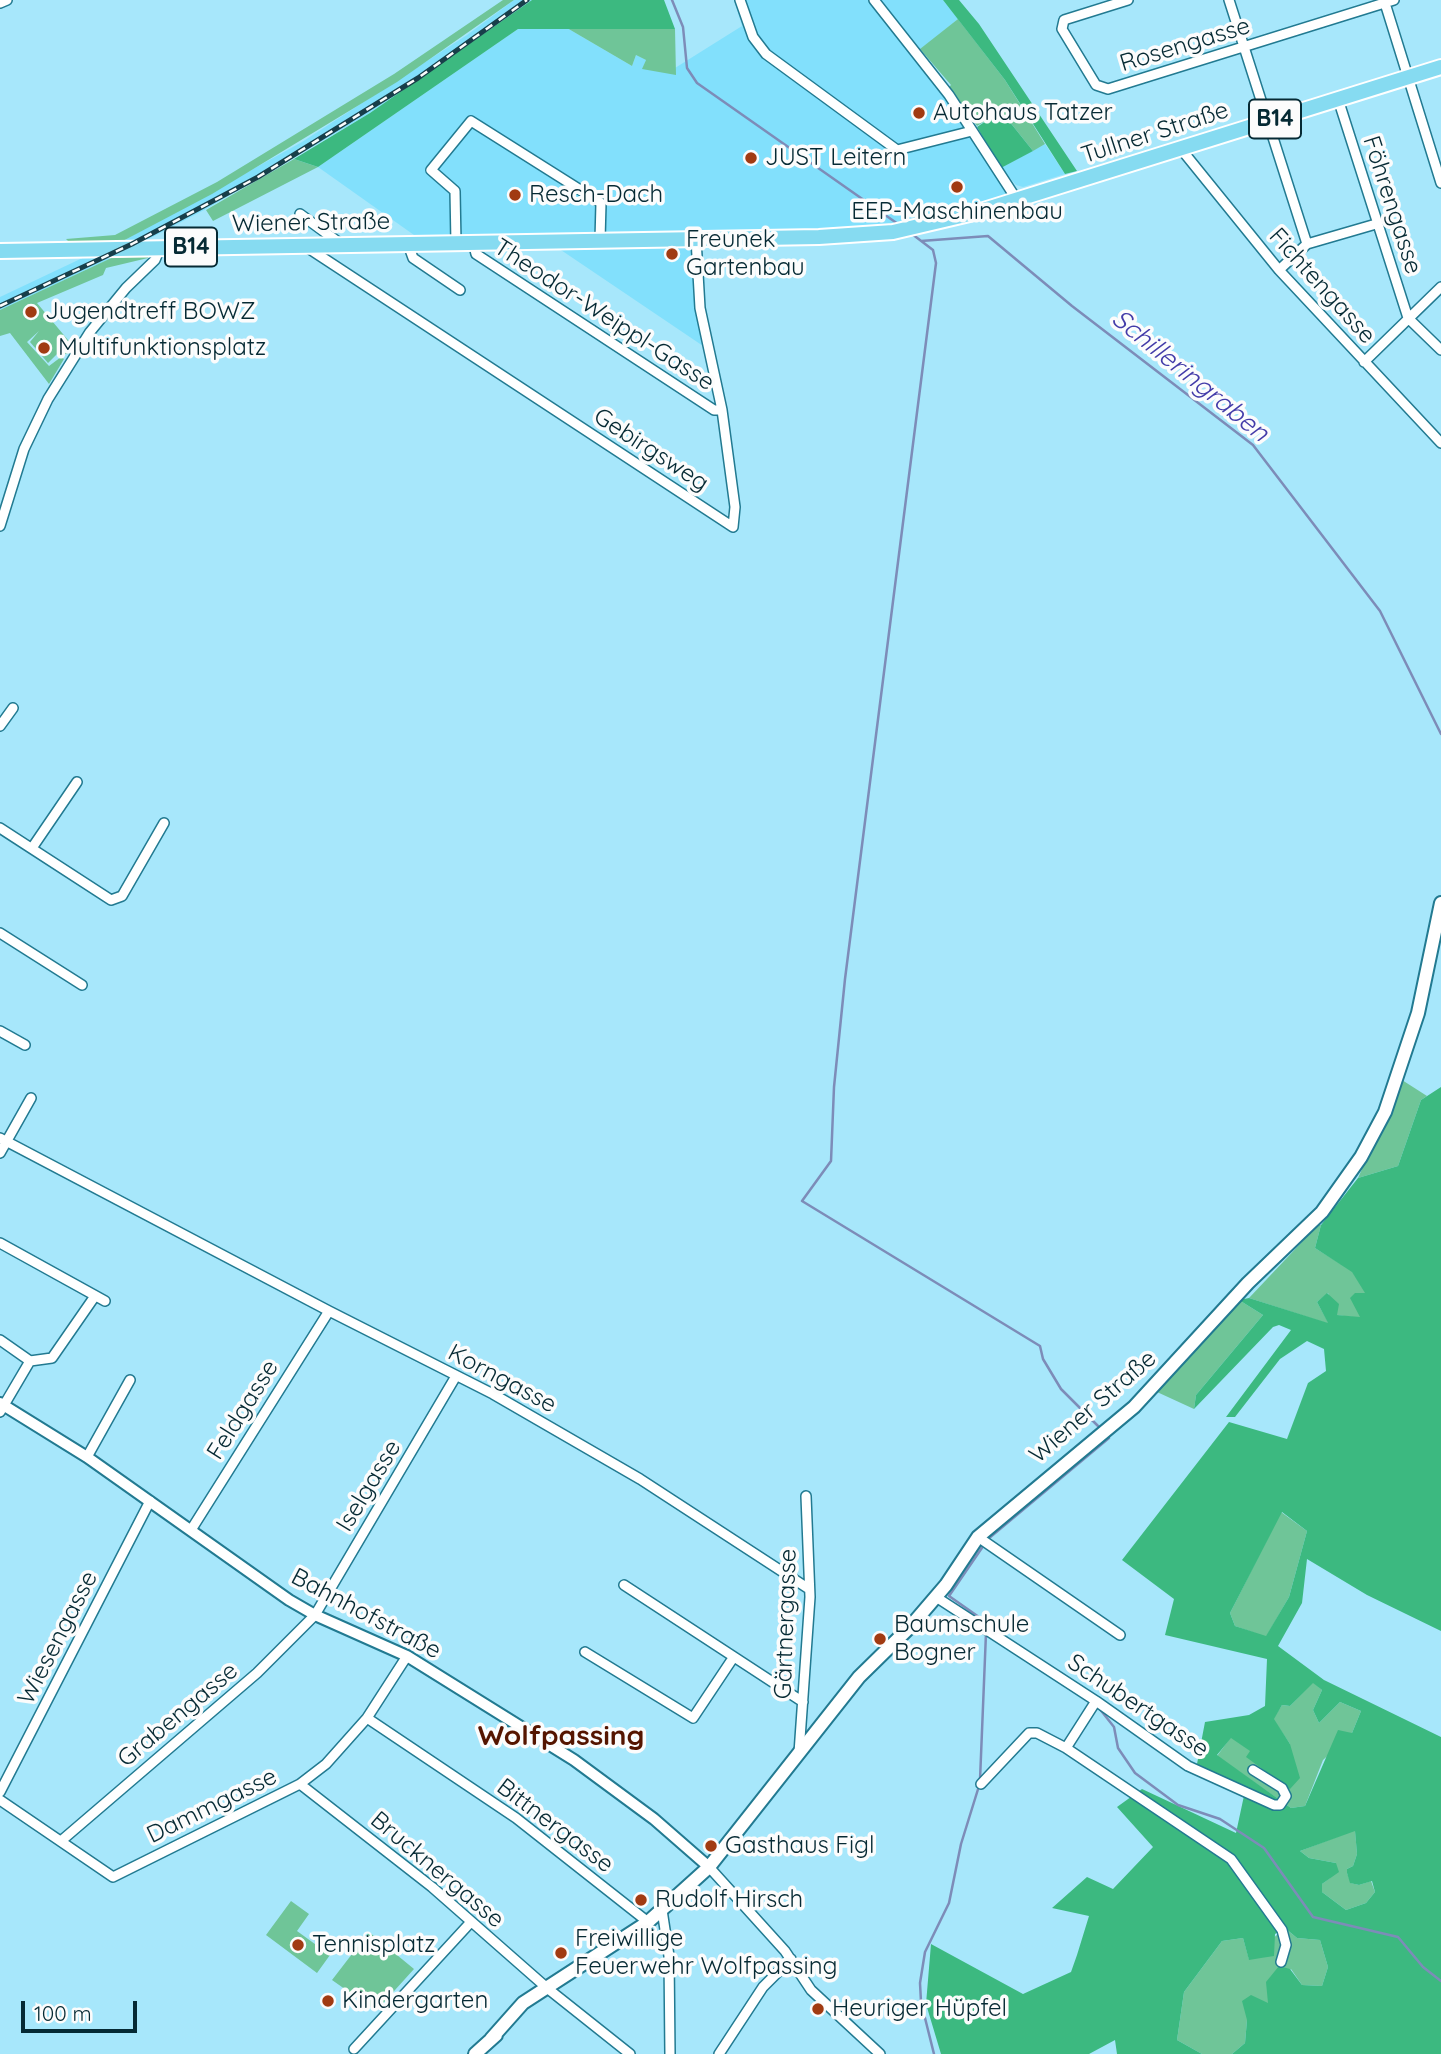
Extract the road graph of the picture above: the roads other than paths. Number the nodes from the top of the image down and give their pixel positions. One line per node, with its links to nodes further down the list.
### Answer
1 (7, 0): 7 (street)
2 (740, 0): 13 (street)
3 (874, 0): 13 (street)
4 (1128, 0): 8 (street, Rosengasse)
5 (1229, 0): 8 (street)
6 (1388, 1): 8 (street, Rosengasse); 10 (street)
7 (0, 3)
8 (1245, 46): 12 (street)
9 (1441, 67): 10 (main road, Tullner Straße / B14)
10 (1408, 78): 11 (main road, Tullner Straße / B14); 15 (street)
11 (1338, 99): 12 (main road, Tullner Straße / B14); 18 (street, Föhrengasse)
12 (1268, 121): 14 (main road, Tullner Straße / B14); 24 (street)
13 (972, 131): 16 (street)
14 (1181, 149): 16 (main road, Tullner Straße / B14); 29 (street, Fichtengasse)
15 (1441, 183)
16 (1017, 200): 19 (main road, Tullner Straße / B14)
17 (300, 214): 25 (street)
18 (1376, 224): 24 (street); 32 (street, Föhrengasse)
19 (696, 239): 20 (main road, Wiener Straße / B14); 35 (street, Gebirgsweg)
20 (600, 240): 21 (main road, Wiener Straße / B14); 22 (street)
21 (473, 242): 22 (main road, Wiener Straße / B14); 35 (street, Theodor-Weippl-Gasse)
22 (457, 243): 23 (main road, Wiener Straße / B14)
23 (408, 244): 25 (main road, Wiener Straße / B14); 31 (street)
24 (1307, 244): 29 (street)
25 (343, 245): 26 (main road, Wiener Straße / B14)
26 (304, 246): 27 (main road, Wiener Straße / B14); 35 (street, Gebirgsweg)
27 (160, 248): 28 (main road, Wiener Straße / B14); 37 (street)
28 (0, 251)
29 (1279, 270): 34 (street, Fichtengasse)
30 (1441, 287): 32 (street)
31 (460, 290)
32 (1408, 318): 33 (street, Föhrengasse); 34 (street)
33 (1441, 350)
34 (1364, 362): 36 (street, Fichtengasse)
35 (722, 410)
36 (1441, 443)
37 (0, 526)
38 (13, 708): 39 (street)
39 (0, 726)
40 (77, 782): 43 (street)
41 (164, 822): 43 (street)
42 (0, 828): 43 (street)
43 (32, 848)
44 (1441, 903): 65 (main road, Wiener Straße)
45 (0, 933): 46 (street)
46 (82, 985)
47 (0, 1031): 48 (street)
48 (25, 1045)
49 (31, 1098): 50 (street)
50 (3, 1140): 51 (street); 55 (street, Korngasse)
51 (0, 1153)
52 (0, 1243): 53 (street)
53 (95, 1296): 54 (street); 57 (street)
54 (105, 1301)
55 (329, 1311): 58 (street, Korngasse); 64 (street, Feldgasse)
56 (0, 1340): 57 (street)
57 (30, 1362): 60 (street)
58 (456, 1376): 67 (street, Korngasse); 69 (street, Iselgasse)
59 (130, 1380): 61 (street)
60 (1, 1407): 61 (street, Bahnhofstraße)
61 (87, 1457): 63 (street, Bahnhofstraße)
62 (806, 1496): 67 (street, Gärtnergasse)
63 (150, 1501): 64 (street, Bahnhofstraße); 82 (street, Wiesengasse)
64 (191, 1530): 69 (street, Bahnhofstraße)
65 (982, 1541): 68 (main road, Wiener Straße); 70 (street)
66 (624, 1586): 73 (street)
67 (809, 1590): 74 (street, Gärtnergasse)
68 (936, 1597): 75 (street, Schubertgasse); 78 (main road, Wiener Straße)
69 (315, 1615): 72 (street, Bahnhofstraße); 84 (street, Grabengasse)
70 (1120, 1635)
71 (585, 1653): 73 (street)
72 (407, 1656): 76 (street, Dammgasse); 85 (street, Bahnhofstraße)
73 (733, 1658): 74 (street)
74 (803, 1702): 78 (street, Gärtnergasse)
75 (1094, 1704): 77 (street); 79 (street, Schubertgasse)
76 (367, 1717): 80 (street, Dammgasse); 87 (street, Bittnergasse)
77 (1066, 1748): 81 (street); 90 (street)
78 (799, 1754): 85 (main road, Wiener Straße)
79 (1253, 1770)
80 (300, 1784): 84 (street, Dammgasse); 88 (street, Brucknergasse)
81 (981, 1784)
82 (0, 1792)
83 (0, 1800): 84 (street, Dammgasse)
84 (61, 1840)
85 (709, 1867): 86 (main road); 89 (street)
86 (662, 1910): 87 (main road); 95 (street)
87 (648, 1922): 91 (main road)
88 (470, 1923): 91 (street, Brucknergasse); 92 (street)
89 (791, 1959): 96 (street); 97 (street)
90 (1280, 1962)
91 (547, 1988): 93 (main road); 94 (street, Brucknergasse)
92 (354, 2049)
93 (475, 2054)
94 (630, 2054)
95 (670, 2054)
96 (719, 2054)
97 (880, 2054)

